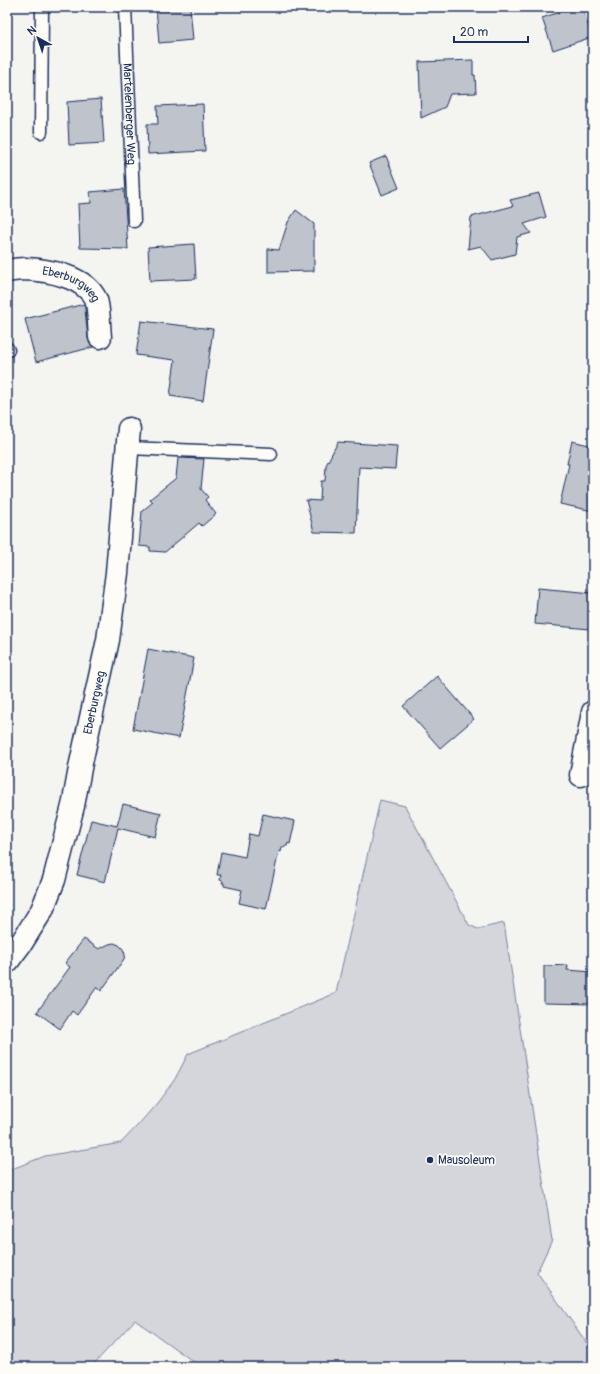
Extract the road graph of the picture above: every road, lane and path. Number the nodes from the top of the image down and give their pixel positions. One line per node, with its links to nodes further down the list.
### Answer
1 (42, 7): 3 (lane)
2 (125, 7): 4 (lane, Martelenberger Weg)
3 (41, 132)
4 (134, 221)
5 (7, 271): 6 (street, Eberburgweg)
6 (100, 337)
7 (128, 438): 8 (lane); 11 (street, Eberburgweg)
8 (271, 454)
9 (593, 712): 10 (street)
10 (581, 775)
11 (7, 962)

